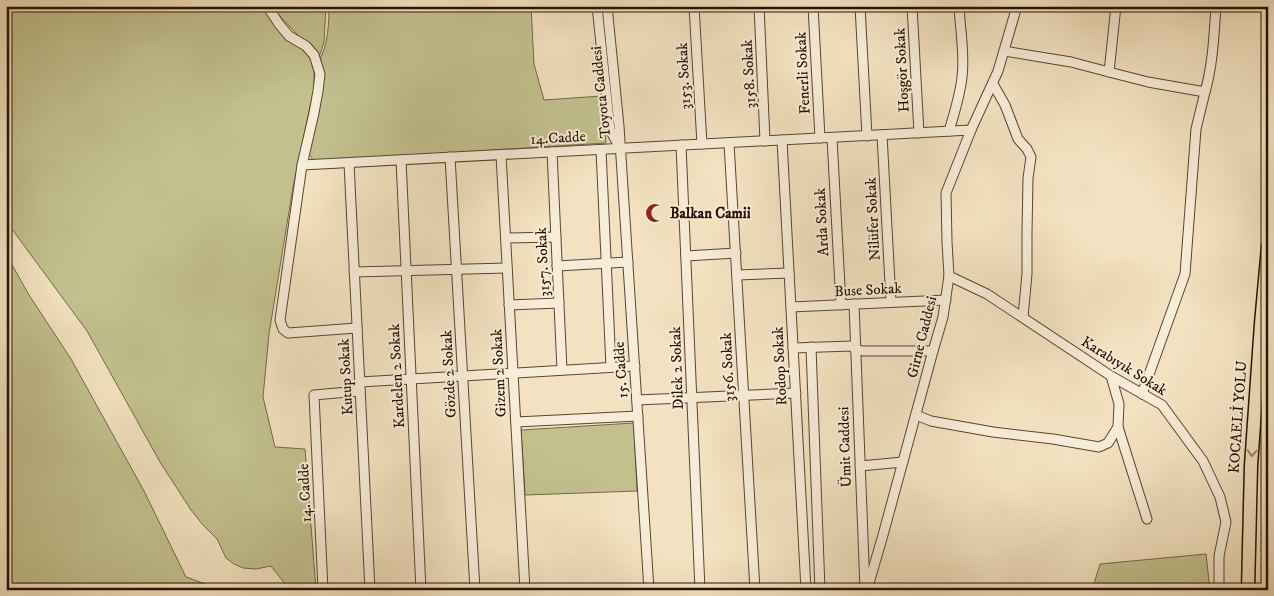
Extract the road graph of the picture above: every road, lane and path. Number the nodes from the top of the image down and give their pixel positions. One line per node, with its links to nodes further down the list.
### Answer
1 (267, 6): 36 (street)
2 (597, 6): 29 (street, Toyota Caddesi)
3 (607, 6): 29 (street, Toyota Caddesi)
4 (694, 6): 27 (street, 3153. Sokak)
5 (759, 6): 25 (street, 3158. Sokak)
6 (813, 6): 22 (street, Fenerli Sokak)
7 (860, 6): 21 (street)
8 (912, 6): 19 (street, Hoşgör Sokak)
9 (958, 6): 18 (street)
10 (1017, 6): 13 (street, Girne Caddesi)
11 (1116, 6): 14 (street)
12 (1216, 6): 16 (street)
13 (1004, 51): 14 (street); 15 (street, Girne Caddesi)
14 (1109, 72): 16 (street)
15 (993, 84): 17 (street, Girne Caddesi); 59 (street)
16 (1205, 92): 74 (street)
17 (971, 130): 18 (street, 14.Cadde); 51 (street, Girne Caddesi)
18 (949, 132): 19 (street, 14.Cadde)
19 (918, 133): 20 (street, 14.Cadde)
20 (882, 135): 21 (street, 14.Cadde); 53 (street, Nilüfer Sokak)
21 (866, 136): 23 (street, 14.Cadde)
22 (820, 138): 23 (street, 14.Cadde); 24 (street, 14.Cadde)
23 (832, 138): 57 (street, Arda Sokak)
24 (782, 140): 25 (street, 14.Cadde); 49 (street, Rodop Sokak)
25 (765, 141): 26 (street, 14.Cadde)
26 (729, 143): 27 (street, 14.Cadde); 40 (street, 3156. Sokak)
27 (702, 144): 28 (street, 14.Cadde)
28 (681, 145): 29 (street, 14.Cadde); 41 (street, Dilek 2 Sokak)
29 (621, 149): 30 (street, 14.Cadde); 42 (street, 15. Cadde)
30 (601, 150): 31 (street, 14.Cadde); 43 (street)
31 (552, 152): 32 (street, 14.Cadde); 37 (street, 3157. Sokak)
32 (501, 155): 33 (street, 14.Cadde); 38 (street, Gizem 2 Sokak)
33 (450, 158): 34 (street, 14.Cadde); 46 (street, Gözde 2 Sokak)
34 (401, 160): 35 (street, 14.Cadde); 47 (street, Kardelen 2 Sokak)
35 (349, 163): 36 (street, 14.Cadde); 48 (street, Kutup Sokak)
36 (302, 165): 60 (street)
37 (556, 237): 38 (street); 44 (street, 3157. Sokak)
38 (506, 238): 45 (street, Gizem 2 Sokak)
39 (1268, 247): 98 (highway, KOCAELİ YOLU, one-way to 98)
40 (736, 252): 41 (street); 50 (street, 3156. Sokak)
41 (686, 256): 76 (street, Dilek 2 Sokak)
42 (628, 262): 43 (street); 65 (street, 15. Cadde)
43 (606, 263): 44 (street); 66 (street)
44 (557, 266): 54 (street, 3157. Sokak)
45 (507, 268): 46 (street); 56 (street, Gizem 2 Sokak)
46 (456, 269): 47 (street); 69 (street, Gözde 2 Sokak)
47 (406, 270): 48 (street); 71 (street, Kardelen 2 Sokak)
48 (354, 272): 60 (street, Kutup Sokak)
49 (789, 273): 50 (street); 58 (street, Rodop Sokak)
50 (737, 275): 75 (street, 3156. Sokak)
51 (949, 276): 52 (street, Girne Caddesi); 59 (street, Karabıyık Sokak)
52 (946, 300): 53 (street, Buse Sokak); 64 (street, Girne Caddesi)
53 (891, 302): 55 (street, Buse Sokak)
54 (559, 303): 56 (street); 67 (street, 3157. Sokak)
55 (854, 304): 57 (street, Buse Sokak); 63 (street, Ümit Caddesi)
56 (509, 305): 68 (street, Gizem 2 Sokak)
57 (840, 305): 58 (street, Buse Sokak)
58 (791, 307): 62 (street, Rodop Sokak)
59 (1023, 317): 70 (street, Karabıyık Sokak)
60 (357, 328): 72 (street, Kutup Sokak)
61 (811, 347): 62 (street); 63 (street); 95 (street)
62 (793, 348): 73 (street, Rodop Sokak)
63 (855, 349): 64 (street); 83 (street, Ümit Caddesi)
64 (933, 351): 78 (street, Girne Caddesi)
65 (635, 366): 66 (street); 77 (street, 15. Cadde)
66 (611, 367): 67 (street)
67 (562, 370): 68 (street)
68 (513, 373): 69 (street); 80 (street, Gizem 2 Sokak)
69 (463, 376): 71 (street); 89 (street, Gözde 2 Sokak)
70 (1111, 376): 74 (street, Karabıyık Sokak); 81 (street)
71 (411, 379): 72 (street); 88 (street, Kardelen 2 Sokak)
72 (360, 386): 86 (street, 14. Cadde); 87 (street, Kutup Sokak)
73 (796, 393): 75 (street); 94 (street, Rodop Sokak)
74 (1142, 394): 97 (street, Karabıyık Sokak)
75 (744, 396): 76 (street); 93 (street, 3156. Sokak)
76 (692, 398): 77 (street); 92 (street, Dilek 2 Sokak)
77 (637, 400): 79 (street, 15. Cadde)
78 (916, 415): 81 (street); 82 (street, Girne Caddesi)
79 (638, 416): 80 (street); 91 (street, 15. Cadde)
80 (516, 422): 90 (street, Gizem 2 Sokak)
81 (1118, 427): 84 (street)
82 (904, 462): 83 (street); 96 (street, Girne Caddesi)
83 (860, 466): 96 (street, Ümit Caddesi)
84 (1147, 519)
85 (1268, 586): 99 (highway)
86 (323, 590)
87 (370, 590)
88 (421, 590)
89 (475, 590)
90 (525, 590)
91 (649, 590)
92 (700, 590)
93 (755, 590)
94 (806, 590)
95 (820, 590)
96 (866, 590)
97 (1220, 590)
98 (1248, 590)
99 (1268, 590)

